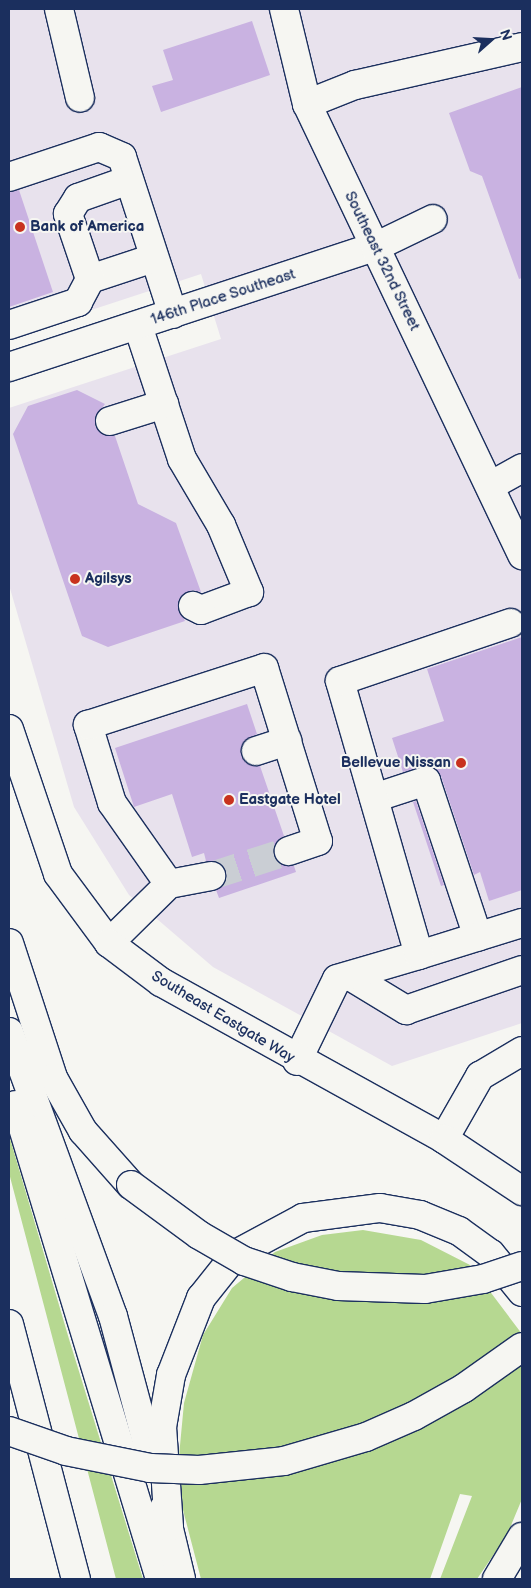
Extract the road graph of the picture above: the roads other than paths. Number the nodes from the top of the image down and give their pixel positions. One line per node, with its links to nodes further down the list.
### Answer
1 (59, 9): 4 (main road)
2 (284, 9): 5 (main road, Southeast 32nd Street)
3 (522, 47): 5 (main road)
4 (80, 98)
5 (307, 104): 11 (main road, Southeast 32nd Street)
6 (43, 165): 7 (main road); 8 (main road); 9 (main road)
7 (9, 177)
8 (129, 180): 12 (main road); 13 (main road)
9 (9, 191)
10 (433, 219): 11 (main road, 146th Place Southeast)
11 (375, 247): 14 (main road, 146th Place Southeast); 21 (main road, Southeast 32nd Street)
12 (154, 258): 13 (main road); 14 (main road)
13 (90, 279): 15 (main road)
14 (173, 314): 16 (main road, 146th Place Southeast)
15 (9, 325)
16 (138, 326): 17 (main road, 146th Place Southeast); 18 (main road)
17 (9, 367)
18 (164, 404): 19 (main road); 23 (main road)
19 (110, 421)
20 (522, 468): 21 (main road)
21 (495, 496): 22 (main road, Southeast 32nd Street)
22 (522, 555)
23 (193, 606)
24 (510, 623): 28 (main road)
25 (9, 728): 35 (main road, Southeast Eastgate Way)
26 (287, 741): 27 (main road); 29 (main road); 31 (main road)
27 (256, 751)
28 (374, 798): 33 (main road); 36 (main road)
29 (289, 851)
30 (211, 876): 31 (main road)
31 (169, 884): 35 (main road)
32 (522, 923): 33 (main road)
33 (478, 937): 36 (main road)
34 (9, 942): 45 (main road, bridge)
35 (109, 943): 41 (main road, Southeast Eastgate Way)
36 (419, 955): 38 (main road)
37 (522, 970): 38 (main road)
38 (350, 976): 41 (main road)
39 (9, 1032): 50 (main road)
40 (522, 1051): 43 (main road)
41 (297, 1061): 43 (main road, Southeast Eastgate Way)
42 (9, 1082): 53 (main road)
43 (444, 1139): 44 (main road, Southeast Eastgate Way)
44 (522, 1191)
45 (522, 1266)
46 (522, 1292): 50 (main road)
47 (9, 1324): 52 (main road)
48 (522, 1347): 49 (main road, bridge)
49 (9, 1431)
50 (169, 1527): 54 (main road)
51 (522, 1537): 55 (main road)
52 (76, 1579)
53 (160, 1579)
54 (180, 1579)
55 (497, 1579)

